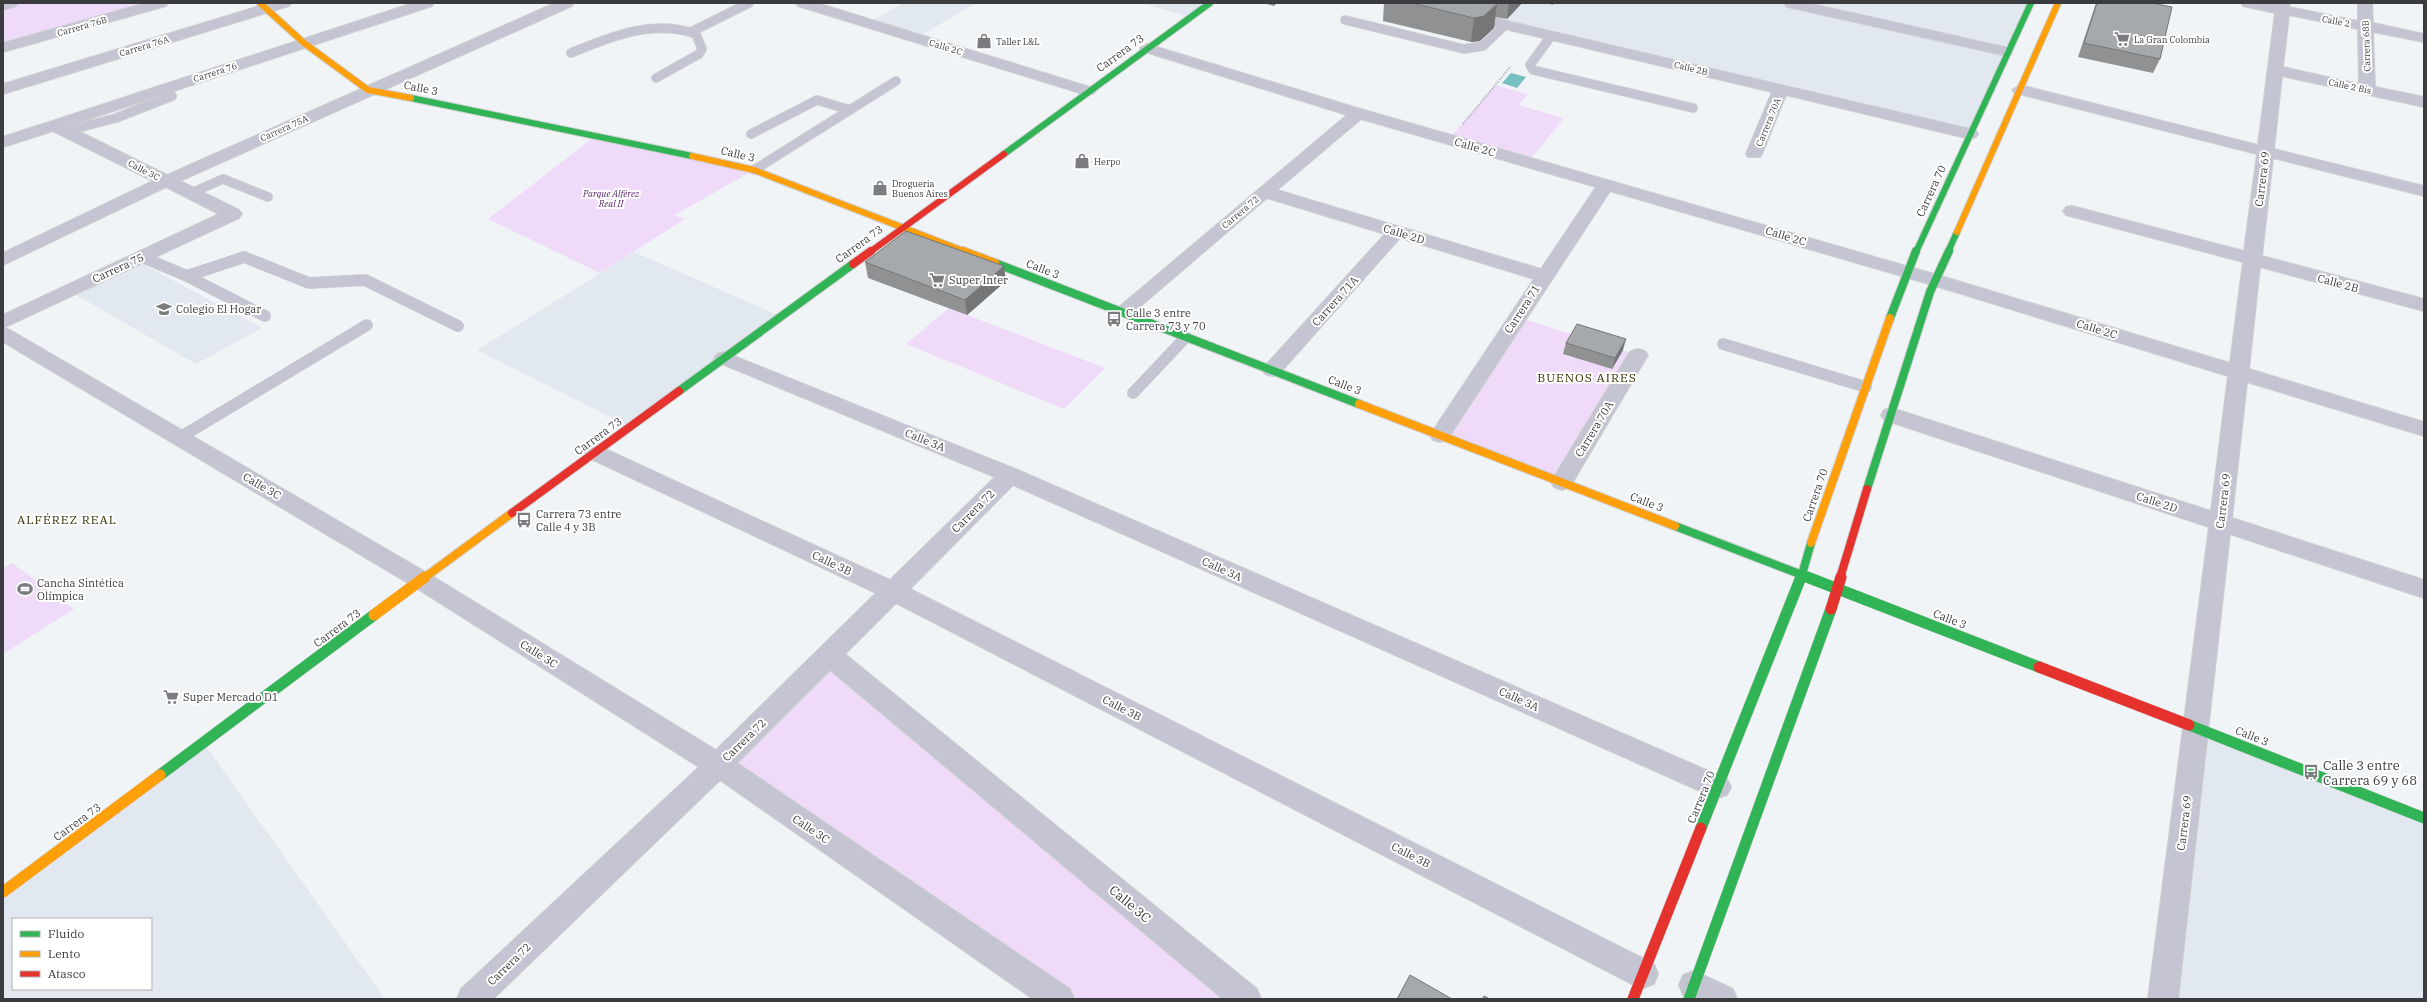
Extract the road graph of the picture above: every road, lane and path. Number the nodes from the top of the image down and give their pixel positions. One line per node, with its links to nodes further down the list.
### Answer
1 (11, 3): 15 (street)
2 (161, 3): 25 (street, Carrera 76B)
3 (284, 3): 16 (street, Carrera 76A)
4 (427, 3): 24 (street, Carrera 76)
5 (567, 3): 35 (street, Carrera 75A)
6 (749, 3): 21 (lane)
7 (803, 3): 38 (street, Calle 2C)
8 (1210, 3): 26 (street, Carrera 73)
9 (1412, 3): 19 (street, Calle 2B)
10 (1789, 3): 27 (lane)
11 (2031, 3): 27 (street, Carrera 70)
12 (2058, 3): 36 (street)
13 (2248, 3): 17 (street, Calle 2)
14 (2365, 3): 20 (street, Carrera 68B)
15 (3, 6)
16 (263, 6): 24 (street, Calle 3); 33 (street, Carrera 76A)
17 (2283, 6): 20 (street, Calle 2); 30 (street, Carrera 69)
18 (1345, 20): 19 (lane)
19 (1505, 25): 22 (street, Calle 2B)
20 (2365, 27): 23 (street, Calle 2); 37 (street, Carrera 68B)
21 (692, 32): 28 (lane); 31 (lane)
22 (1551, 36): 34 (street, Calle 2B); 41 (lane)
23 (2424, 38)
24 (304, 43): 35 (street, Calle 3); 44 (street, Carrera 76)
25 (3, 48)
26 (1147, 48): 38 (street, Carrera 73); 43 (street, Calle 2C)
27 (2008, 52): 46 (street, Carrera 70)
28 (571, 53)
29 (1508, 69): 48 (path)
30 (2275, 70): 37 (street, Calle 2 Bis); 49 (street, Carrera 69)
31 (656, 78)
32 (896, 81): 42 (lane)
33 (3, 89)
34 (1781, 89): 46 (street, Calle 2B); 50 (street, Carrera 70A)
35 (368, 90): 51 (street, Calle 3); 52 (street, Carrera 75A)
36 (2020, 90): 49 (street); 68 (street)
37 (2368, 90): 40 (street, Calle 2 Bis)
38 (1088, 91): 60 (street, Carrera 73)
39 (172, 96): 44 (lane)
40 (2424, 102)
41 (1693, 108)
42 (850, 110): 45 (lane); 51 (lane)
43 (1358, 113): 48 (street, Calle 2C); 55 (street, Carrera 72)
44 (60, 128): 47 (street, Carrera 76); 52 (street, Calle 3C)
45 (751, 134)
46 (1970, 134): 65 (street, Carrera 70)
47 (6, 137)
48 (1449, 139): 53 (street, Calle 2C)
49 (2266, 152): 54 (street); 64 (street, Carrera 69)
50 (1754, 154)
51 (754, 170): 60 (street, Calle 3)
52 (166, 181): 56 (street, Calle 3C); 63 (street, Carrera 75A)
53 (1606, 184): 65 (street, Calle 2C); 67 (street, Carrera 71)
54 (2424, 191)
55 (1264, 192): 61 (street, Calle 2D); 70 (street, Carrera 72)
56 (191, 193): 57 (lane); 59 (street, Calle 3C)
57 (268, 197)
58 (2072, 211): 64 (street, Calle 2B)
59 (233, 214): 62 (street, Carrera 75)
60 (903, 227): 70 (street, Calle 3); 79 (street, Carrera 73)
61 (1397, 232): 67 (street, Calle 2D); 80 (street, Carrera 71A)
62 (142, 257): 66 (lane); 72 (street, Carrera 75)
63 (3, 260)
64 (2252, 260): 69 (street, Calle 2B); 81 (street, Carrera 69)
65 (1907, 271): 68 (street, Calle 2C); 82 (street, Carrera 70)
66 (187, 276): 71 (lane); 74 (lane)
67 (1544, 276): 86 (street, Carrera 71)
68 (1935, 280): 81 (street, Calle 2C); 84 (street)
69 (2424, 306)
70 (1122, 312): 76 (street, Calle 3)
71 (265, 316)
72 (3, 322)
73 (367, 325): 87 (lane)
74 (458, 326)
75 (3, 334): 87 (street, Calle 3C)
76 (1186, 337): 80 (street, Calle 3); 83 (lane)
77 (1723, 344): 82 (lane)
78 (1638, 355): 90 (street, Carrera 70A)
79 (724, 358): 88 (street, Carrera 73); 89 (street, Calle 3A)
80 (1272, 370): 86 (street, Calle 3)
81 (2239, 372): 85 (street, Calle 2C); 91 (street, Carrera 69)
82 (1866, 387): 92 (street, Carrera 70)
83 (1133, 393)
84 (1891, 415): 91 (street, Calle 2D); 94 (street)
85 (2424, 429)
86 (1440, 435): 90 (street, Calle 3)
87 (179, 438): 93 (street, Calle 3C)
88 (596, 453): 93 (street, Carrera 73); 96 (street, Calle 3B)
89 (1010, 475): 96 (street, Carrera 72); 100 (street, Calle 3A)
90 (1562, 482): 92 (street, Calle 3)
91 (2221, 522): 95 (street, Calle 2D); 98 (street, Carrera 69)
92 (1802, 575): 94 (street, Calle 3); 100 (street, Carrera 70)
93 (421, 580): 99 (street, Calle 3C); 102 (street, Carrera 73)
94 (1838, 589): 98 (street, Calle 3); 104 (street)
95 (2424, 589)
96 (894, 592): 97 (street, Carrera 72); 103 (street, Calle 3B)
97 (830, 656): 99 (street, Carrera 72); 107 (street, Calle 3C)
98 (2195, 727): 101 (street, Calle 3); 110 (street, Carrera 69)
99 (718, 765): 105 (street, Carrera 72); 106 (street, Calle 3C)
100 (1718, 786): 103 (street, Carrera 70)
101 (2424, 818)
102 (3, 892)
103 (1643, 974): 108 (street, Carrera 70)
104 (1692, 992): 109 (street)
105 (472, 999)
106 (1059, 999)
107 (1246, 999)
108 (1633, 999)
109 (1722, 999)
110 (2163, 999)

